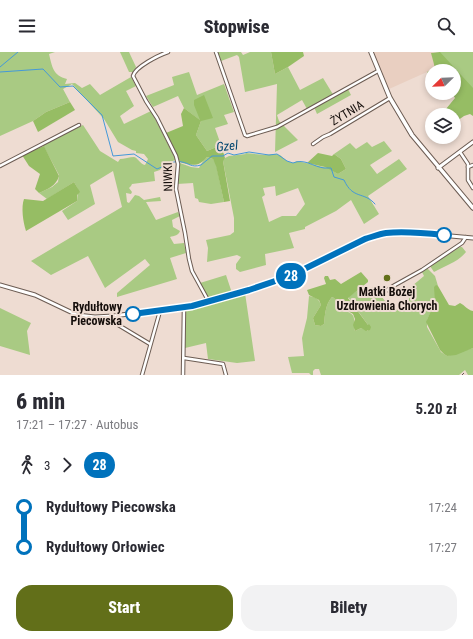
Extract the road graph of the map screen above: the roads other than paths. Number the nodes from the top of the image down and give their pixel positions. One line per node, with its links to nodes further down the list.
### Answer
1 (168, 52): 20 (street, NIWKI)
2 (216, 52): 4 (street)
3 (371, 52): 4 (main road)
4 (378, 71): 5 (main road)
5 (390, 98): 8 (street, ŻYTNIA); 13 (main road)
6 (79, 125): 11 (street)
7 (473, 142): 9 (street)
8 (313, 144)
9 (460, 152): 12 (street); 13 (street)
10 (473, 165): 12 (street)
11 (0, 166)
12 (468, 167): 14 (street)
13 (438, 168): 15 (main road)
14 (473, 188)
15 (473, 208)
16 (466, 237): 17 (street); 19 (street); 20 (street)
17 (473, 238)
18 (0, 285): 23 (street)
19 (381, 294)
20 (209, 302): 21 (street)
21 (184, 308): 22 (street); 25 (street)
22 (160, 311): 23 (street); 24 (street)
23 (105, 317): 24 (street)
24 (150, 344): 26 (street)
25 (184, 358): 27 (street); 28 (street)
26 (142, 375)
27 (183, 375)
28 (226, 375)

